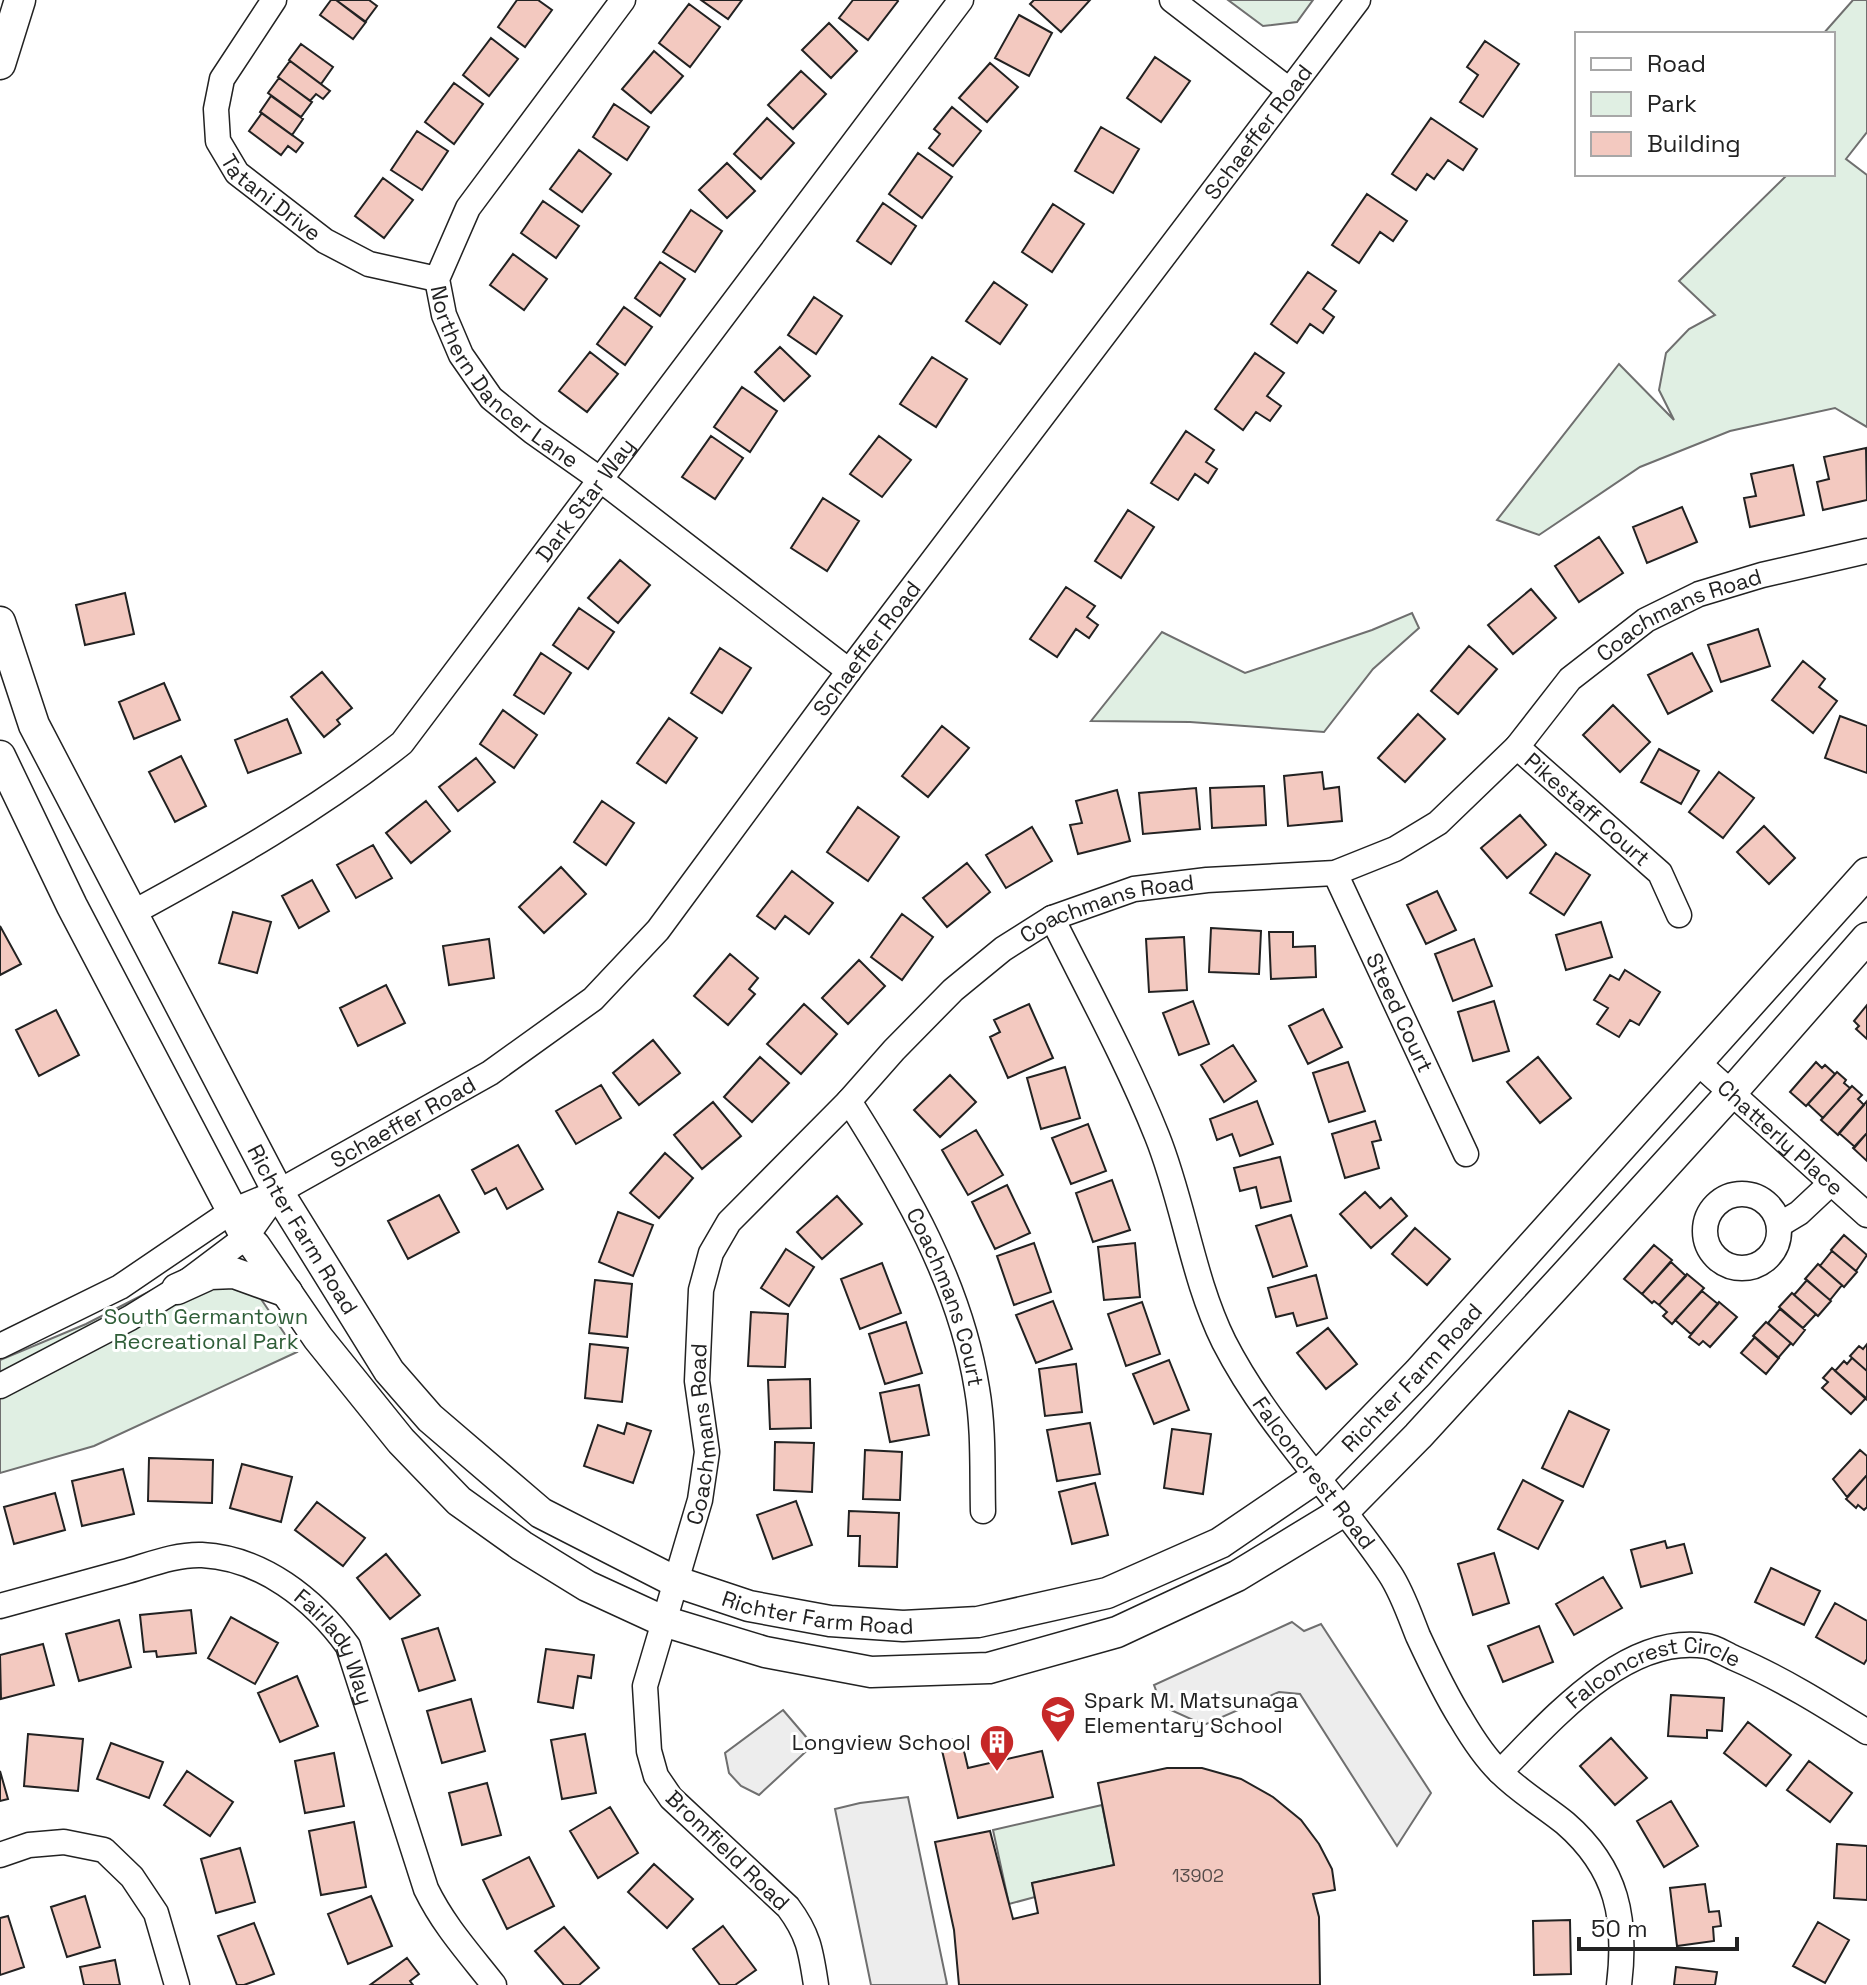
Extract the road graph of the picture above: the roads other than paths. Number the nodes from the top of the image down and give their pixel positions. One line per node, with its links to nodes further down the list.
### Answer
1 (20, 0): 7 (main road)
2 (623, 0): 9 (street, Northern Dancer Lane)
3 (961, 0): 10 (street, Dark Star Way)
4 (1172, 0): 8 (street)
5 (1358, 0): 8 (street, Schaeffer Road)
6 (268, 2): 9 (street, Tatani Drive)
7 (0, 64)
8 (1289, 90): 13 (street, Schaeffer Road)
9 (437, 279): 10 (street, Northern Dancer Lane)
10 (601, 480): 13 (street, Northern Dancer Lane); 18 (street, Dark Star Way)
11 (1867, 551): 14 (street, Coachmans Road)
12 (0, 622): 18 (main road, Richter Farm Road)
13 (849, 671): 27 (street, Schaeffer Road)
14 (1517, 747): 16 (street, Coachmans Road); 19 (street, Pikestaff Court)
15 (0, 756): 29 (main road, Richter Farm Road)
16 (1335, 873): 20 (street, Coachmans Road); 25 (street, Steed Court)
17 (1867, 873): 22 (main road, Richter Farm Road)
18 (132, 913): 27 (main road, Richter Farm Road)
19 (1679, 915)
20 (1052, 918): 24 (street, Coachmans Road); 35 (street, Falconcrest Road)
21 (1867, 938): 23 (main road, Richter Farm Road)
22 (1696, 1061): 23 (street, Chatterly Place); 35 (main road, Richter Farm Road)
23 (1731, 1093): 26 (street, Chatterly Place); 37 (main road, Richter Farm Road)
24 (849, 1101): 36 (street, Coachmans Court); 38 (street, Coachmans Road)
25 (1466, 1154)
26 (1831, 1183): 28 (street, Chatterly Place); 30 (street)
27 (278, 1192): 29 (street, Schaeffer Road); 38 (main road, Richter Farm Road)
28 (1867, 1215)
29 (239, 1224): 31 (street, Schaeffer Road); 32 (main road, Richter Farm Road); 33 (street, Schaeffer Road)
30 (1779, 1225)
31 (177, 1289): 32 (main road); 34 (street, Schaeffer Road)
32 (287, 1292): 40 (main road, Richter Farm Road)
33 (0, 1346)
34 (0, 1386)
35 (1317, 1477): 37 (street, Falconcrest Road); 38 (main road, Richter Farm Road)
36 (983, 1511)
37 (1344, 1511): 40 (main road, Richter Farm Road); 42 (street, Falconcrest Road)
38 (674, 1581): 40 (street, Coachmans Road)
39 (0, 1606): 45 (street, Fairlady Way)
40 (663, 1621): 46 (street, Bromfield Road)
41 (1867, 1732): 42 (street, Falconcrest Circle)
42 (1500, 1772): 47 (street, Falconcrest Road)
43 (0, 1855): 44 (street)
44 (177, 1985)
45 (494, 1985)
46 (816, 1985)
47 (1619, 1985)

